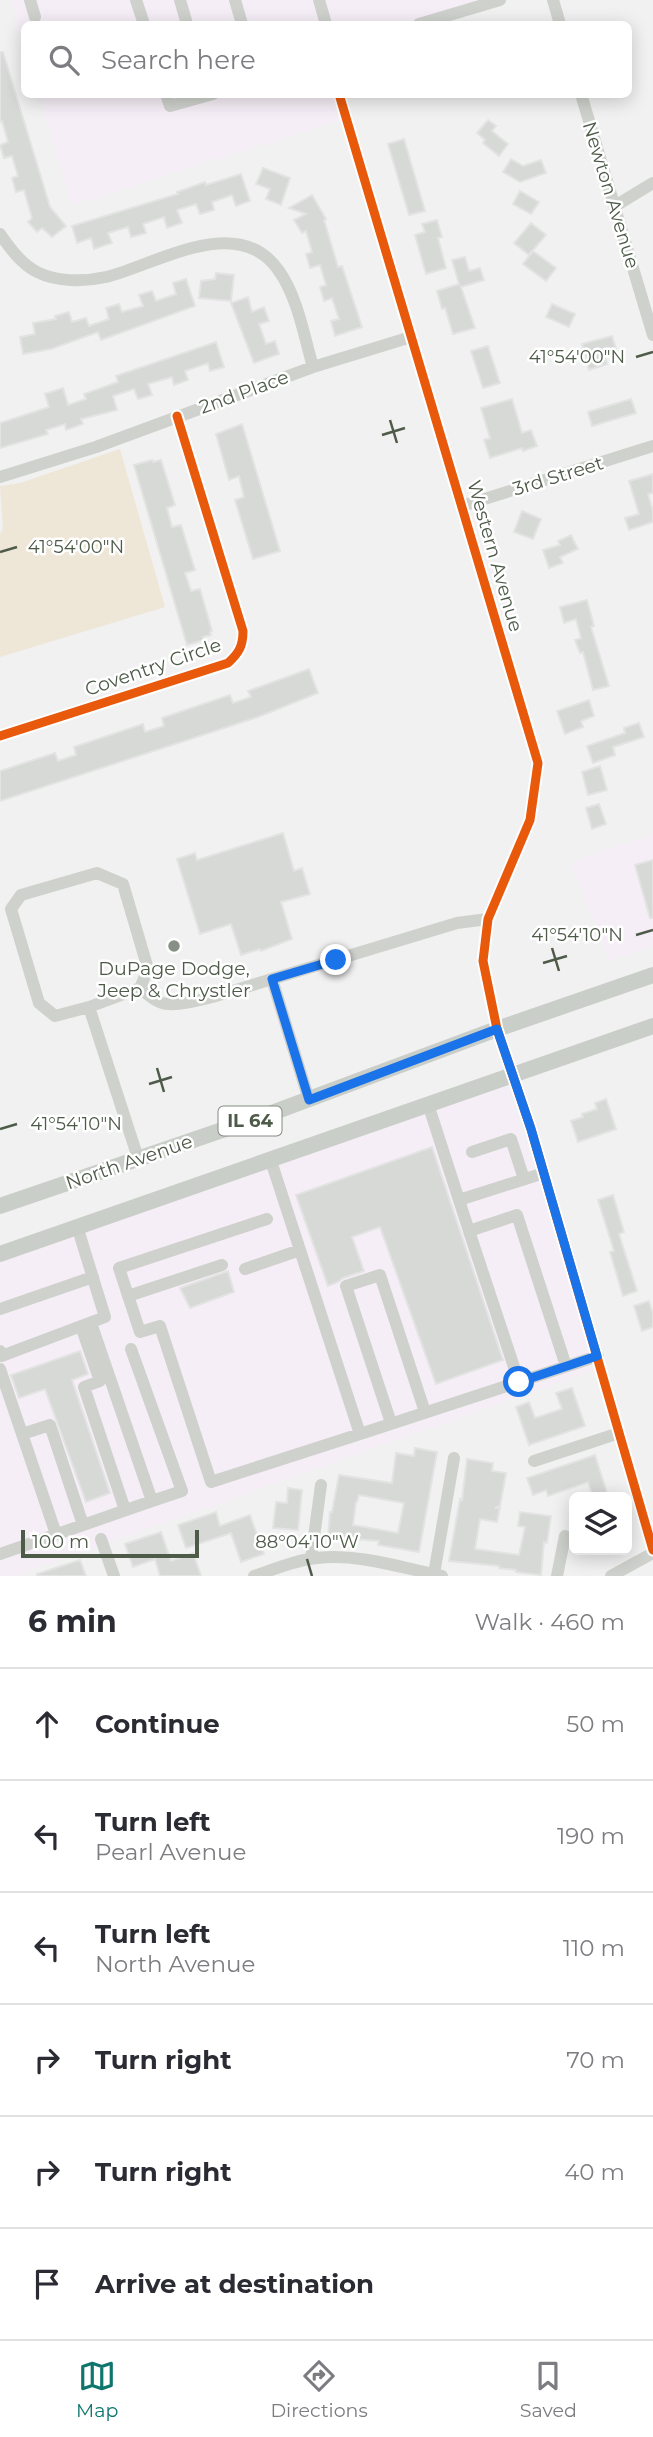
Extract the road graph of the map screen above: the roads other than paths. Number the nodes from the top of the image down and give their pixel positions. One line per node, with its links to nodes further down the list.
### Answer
1 (30, 0): 8 (street)
2 (136, 0): 9 (street)
3 (180, 0): 10 (street)
4 (235, 0): 11 (street)
5 (319, 0): 12 (street)
6 (500, 0): 13 (street)
7 (553, 0): 14 (street)
8 (35, 17)
9 (143, 21)
10 (186, 21)
11 (241, 21)
12 (325, 21)
13 (429, 21)
14 (559, 21)
15 (167, 98): 16 (street)
16 (199, 98)
17 (340, 98): 23 (street, Western Avenue)
18 (582, 98): 20 (street, Newton Avenue)
19 (653, 183): 20 (street)
20 (615, 206): 22 (street, Newton Avenue)
21 (0, 234): 24 (street)
22 (653, 335)
23 (411, 337): 24 (street, 2nd Place); 28 (street, Western Avenue)
24 (313, 367): 25 (street, 2nd Place)
25 (177, 416): 27 (street, 2nd Place); 29 (street, Coventry Circle)
26 (653, 446): 28 (street, 3rd Street)
27 (0, 477)
28 (463, 506): 30 (street, Western Avenue)
29 (0, 736)
30 (488, 919): 32 (street); 36 (street, Western Avenue)
31 (653, 975): 36 (main road, North Avenue / IL 64)
32 (272, 979): 33 (street); 38 (street)
33 (140, 988): 34 (street); 34 (street)
34 (89, 1007): 41 (street)
35 (653, 1026): 37 (main road, IL 64)
36 (497, 1029): 37 (street, Western Avenue); 38 (main road, North Avenue / IL 64)
37 (512, 1074): 39 (main road, IL 64); 43 (street, Western Avenue)
38 (309, 1100): 41 (main road, North Avenue / IL 64)
39 (428, 1104): 42 (main road, IL 64); 45 (street)
40 (472, 1152): 44 (street)
41 (138, 1158): 46 (main road, North Avenue / IL 64)
42 (270, 1158): 48 (main road, IL 64); 50 (street)
43 (544, 1172): 44 (street); 59 (street, Western Avenue)
44 (524, 1179): 45 (street)
45 (459, 1200): 49 (street)
46 (0, 1206)
47 (267, 1219): 55 (street)
48 (77, 1226): 51 (main road, IL 64); 54 (street)
49 (470, 1231): 61 (street); 62 (street)
50 (300, 1250): 53 (street); 67 (street)
51 (0, 1254)
52 (222, 1265): 55 (street)
53 (245, 1269)
54 (93, 1277): 56 (street); 57 (street)
55 (128, 1296): 67 (street)
56 (0, 1309)
57 (86, 1324): 60 (street); 71 (street); 72 (street)
58 (131, 1349): 71 (street)
59 (597, 1356): 61 (street); 65 (street, Western Avenue)
60 (0, 1358): 66 (street)
61 (566, 1366): 62 (street)
62 (519, 1382): 63 (street)
63 (425, 1412): 64 (street); 64 (street)
64 (391, 1423): 67 (street)
65 (620, 1433): 69 (street); 77 (street, Western Avenue)
66 (22, 1434): 73 (street); 74 (street)
67 (360, 1434)
68 (454, 1458): 80 (street)
69 (534, 1461)
70 (321, 1485): 79 (street)
71 (152, 1501): 72 (street)
72 (125, 1510): 73 (street)
73 (83, 1525): 74 (street)
74 (56, 1534): 78 (street)
75 (565, 1536): 83 (street)
76 (101, 1539): 81 (street)
77 (653, 1551): 84 (street)
78 (0, 1553)
79 (311, 1559): 80 (street); 82 (street)
80 (438, 1575)
81 (114, 1576)
82 (254, 1576)
83 (557, 1576)
84 (611, 1576)

